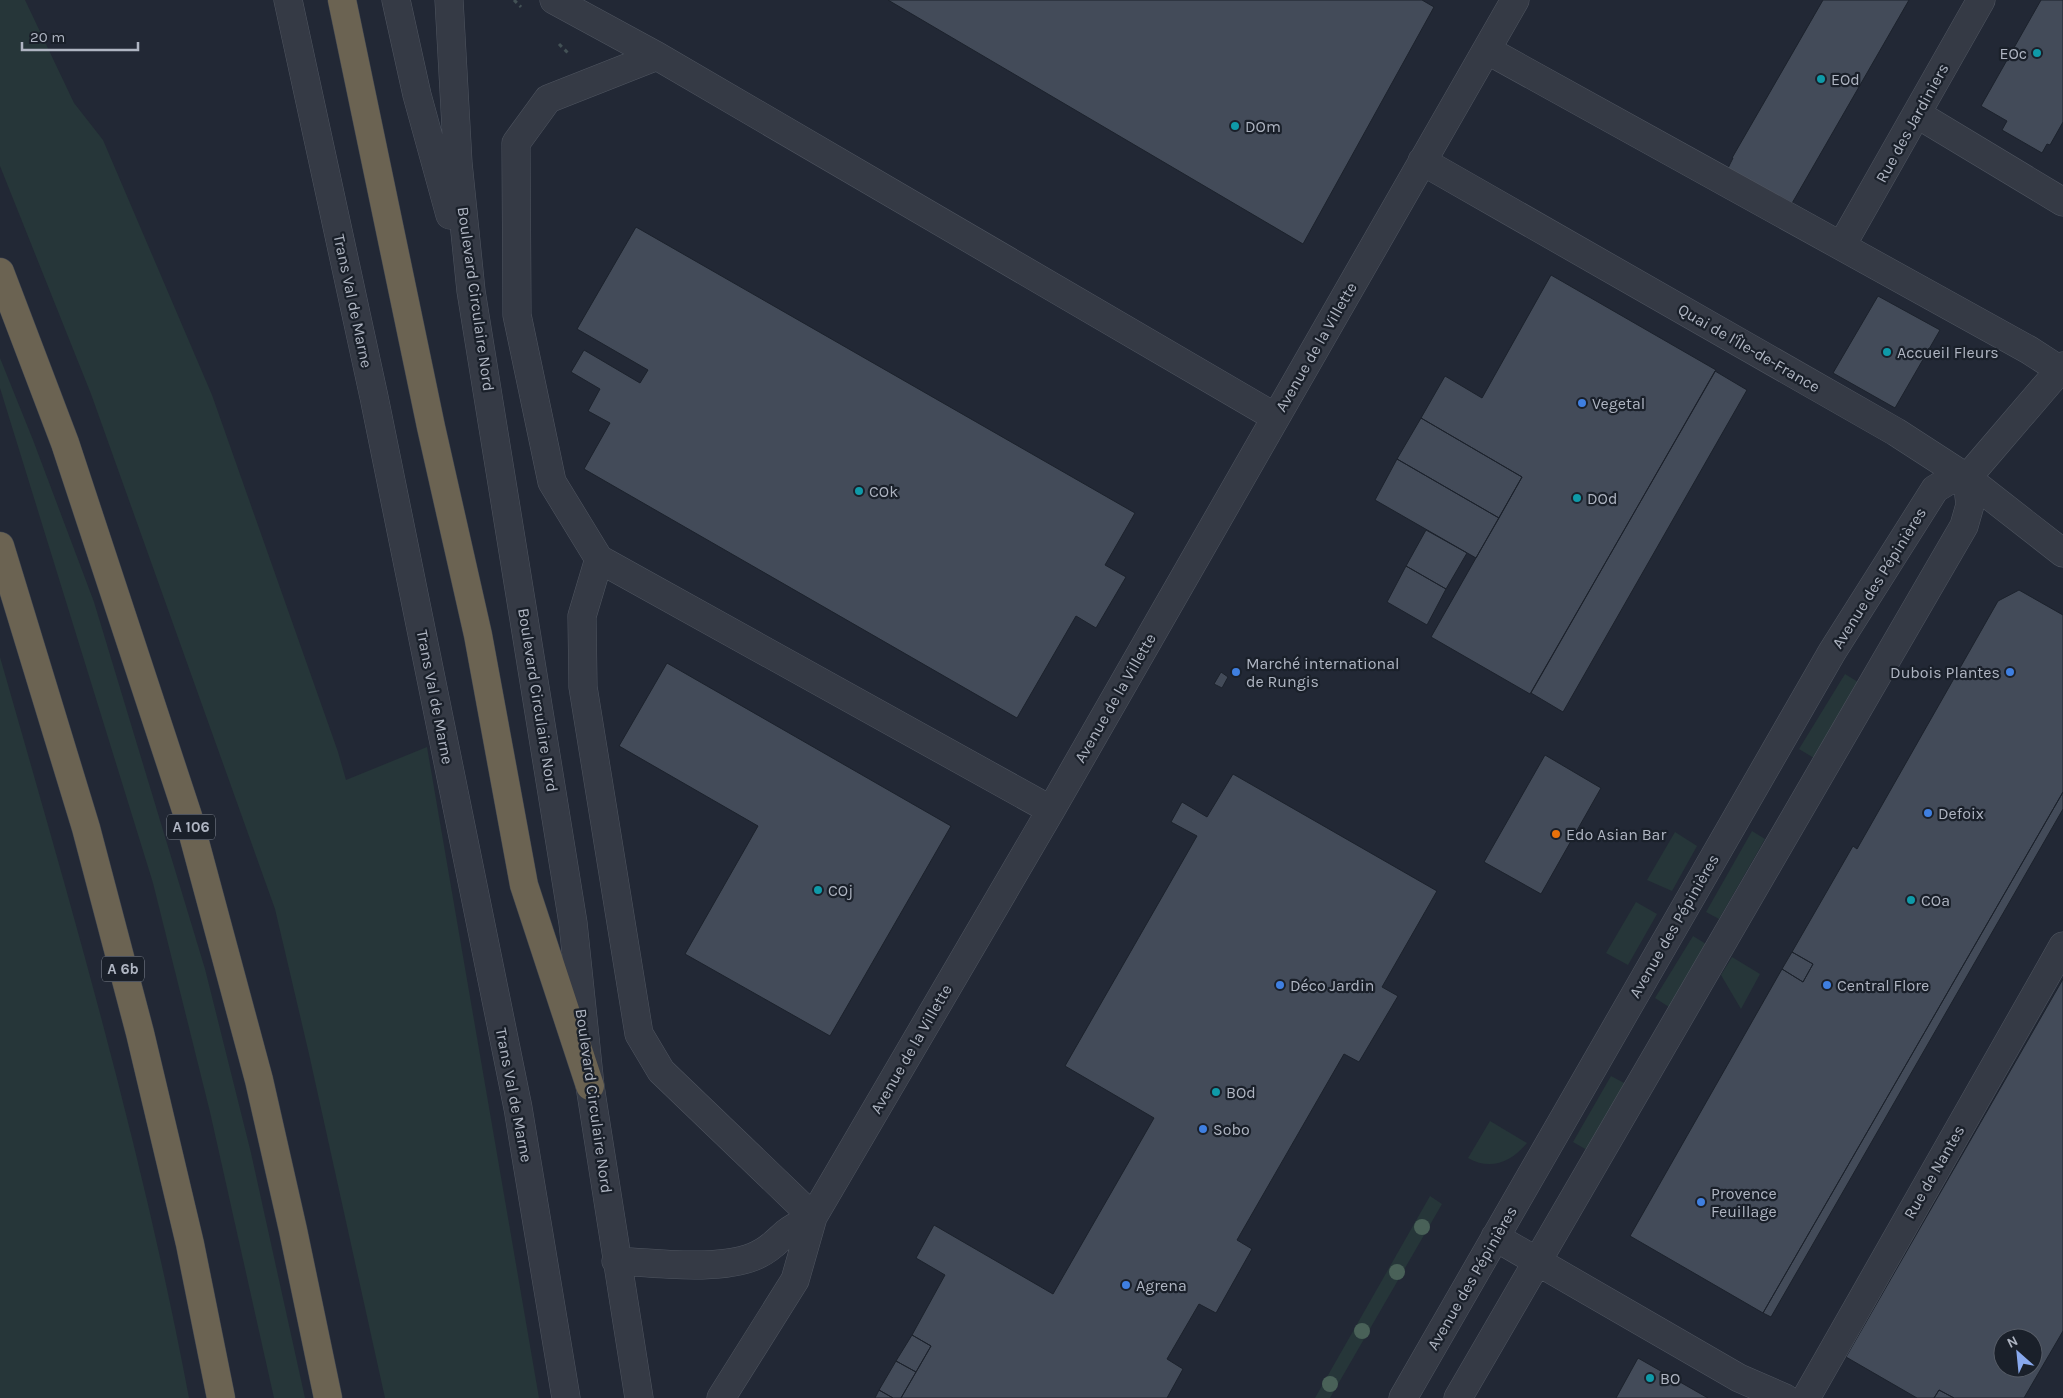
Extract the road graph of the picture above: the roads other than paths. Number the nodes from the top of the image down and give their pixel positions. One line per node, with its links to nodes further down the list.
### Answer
1 (288, 0): 31 (street, Trans Val de Marne)
2 (342, 0): 24 (highway)
3 (396, 0): 15 (street)
4 (449, 0): 15 (street, Boulevard Circulaire Nord)
5 (554, 0): 9 (street)
6 (1515, 0): 8 (street, Avenue de la Villette)
7 (1981, 0): 10 (street, Rue des Jardiniers)
8 (1487, 50): 11 (street, Avenue de la Villette); 13 (street)
9 (657, 56): 17 (street); 21 (street)
10 (1917, 114): 12 (street); 13 (street, Rue des Jardiniers)
11 (1422, 162): 17 (street, Avenue de la Villette); 18 (street, Quai de l'Île-de-France)
12 (2063, 202)
13 (1842, 246): 16 (street)
14 (0, 272): 30 (highway, A 106)
15 (472, 291): 24 (street, Boulevard Circulaire Nord)
16 (2062, 369): 18 (street)
17 (1275, 418): 22 (street, Avenue de la Villette)
18 (1966, 478): 20 (street, Quai de l'Île-de-France); 26 (street, Avenue des Pépinières); 28 (street)
19 (0, 546): 29 (highway, A 6b)
20 (2063, 553)
21 (599, 559): 22 (street); 25 (street)
22 (1051, 810): 25 (street, Avenue de la Villette)
23 (2063, 946): 37 (street, Rue de Nantes)
24 (590, 1086): 27 (street, Boulevard Circulaire Nord)
25 (813, 1217): 27 (street); 33 (street, Avenue de la Villette)
26 (1494, 1237): 28 (street); 34 (street, Avenue des Pépinières)
27 (616, 1261): 32 (street, Boulevard Circulaire Nord)
28 (1535, 1262): 35 (street); 36 (street)
29 (222, 1398)
30 (328, 1398)
31 (566, 1398)
32 (639, 1398)
33 (721, 1398)
34 (1403, 1398)
35 (1458, 1398)
36 (1785, 1398)
37 (1806, 1398)

